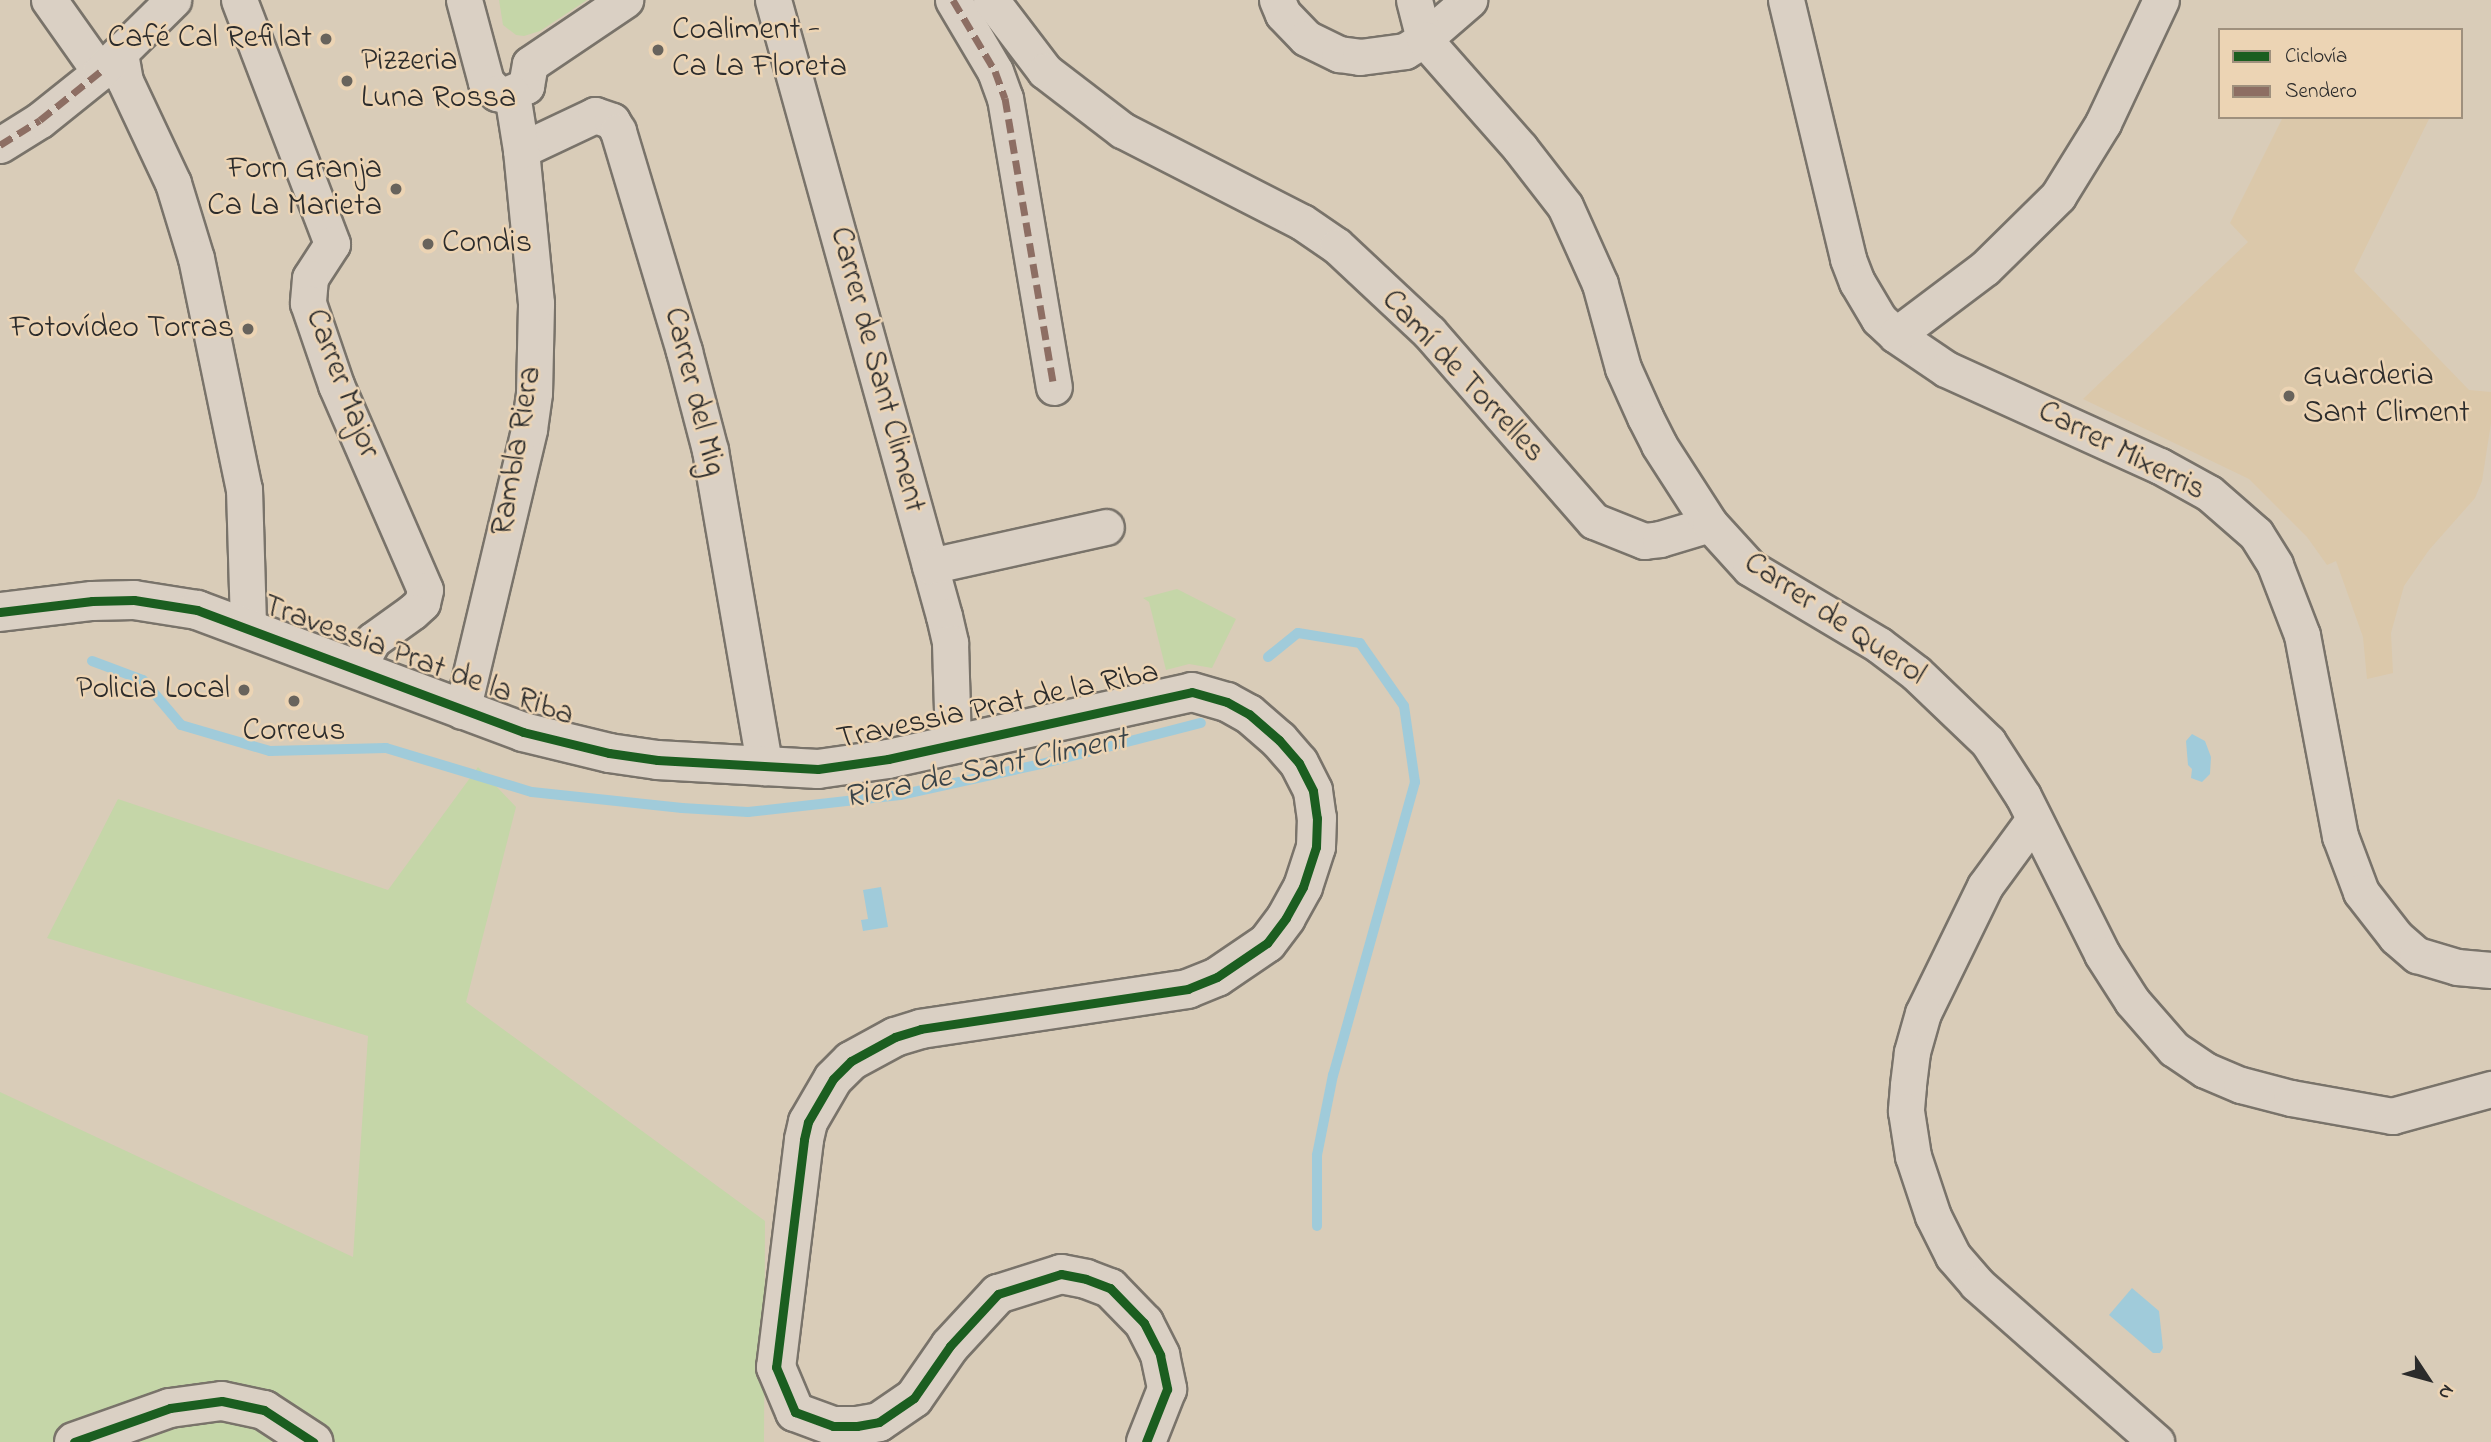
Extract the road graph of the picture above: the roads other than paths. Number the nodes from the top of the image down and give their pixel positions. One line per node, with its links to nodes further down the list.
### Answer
1 (48, 0): 15 (street)
2 (173, 0): 15 (street)
3 (239, 0): 28 (street, Carrer Major)
4 (464, 0): 17 (street)
5 (625, 0): 16 (street)
6 (773, 0): 25 (street, Carrer de Sant Climent)
7 (953, 0): 22 (street)
8 (991, 0): 23 (street, Camí de Torrelles)
9 (1278, 0): 14 (street)
10 (1414, 0): 14 (street)
11 (1469, 0): 14 (street)
12 (1786, 0): 21 (street, Carrer Mixerris)
13 (2161, 0): 21 (street)
14 (1424, 40): 23 (street, Carrer de Querol)
15 (110, 63): 19 (street); 27 (street)
16 (530, 64): 17 (street); 18 (street)
17 (484, 66): 18 (street)
18 (512, 94): 20 (street, Rambla Riera)
19 (0, 145)
20 (521, 149): 29 (street, Rambla Riera); 31 (street, Carrer del Mig)
21 (1896, 335): 33 (street, Carrer Mixerris)
22 (1054, 387)
23 (1710, 524): 32 (street, Carrer de Querol)
24 (1106, 527): 25 (street)
25 (930, 566): 30 (street, Carrer de Sant Climent)
26 (0, 612): 27 (street, Travessia Prat de la Riba)
27 (248, 627): 28 (street, Travessia Prat de la Riba)
28 (357, 669): 29 (street, Travessia Prat de la Riba)
29 (462, 711): 31 (street, Travessia Prat de la Riba)
30 (953, 745): 31 (street, Travessia Prat de la Riba); 37 (street, Travessia Prat de la Riba)
31 (765, 767)
32 (2034, 819): 34 (street, Carrer de Querol); 38 (street)
33 (2491, 970)
34 (2491, 1089)
35 (74, 1442): 36 (street)
36 (313, 1442)
37 (1146, 1442)
38 (2156, 1442)

